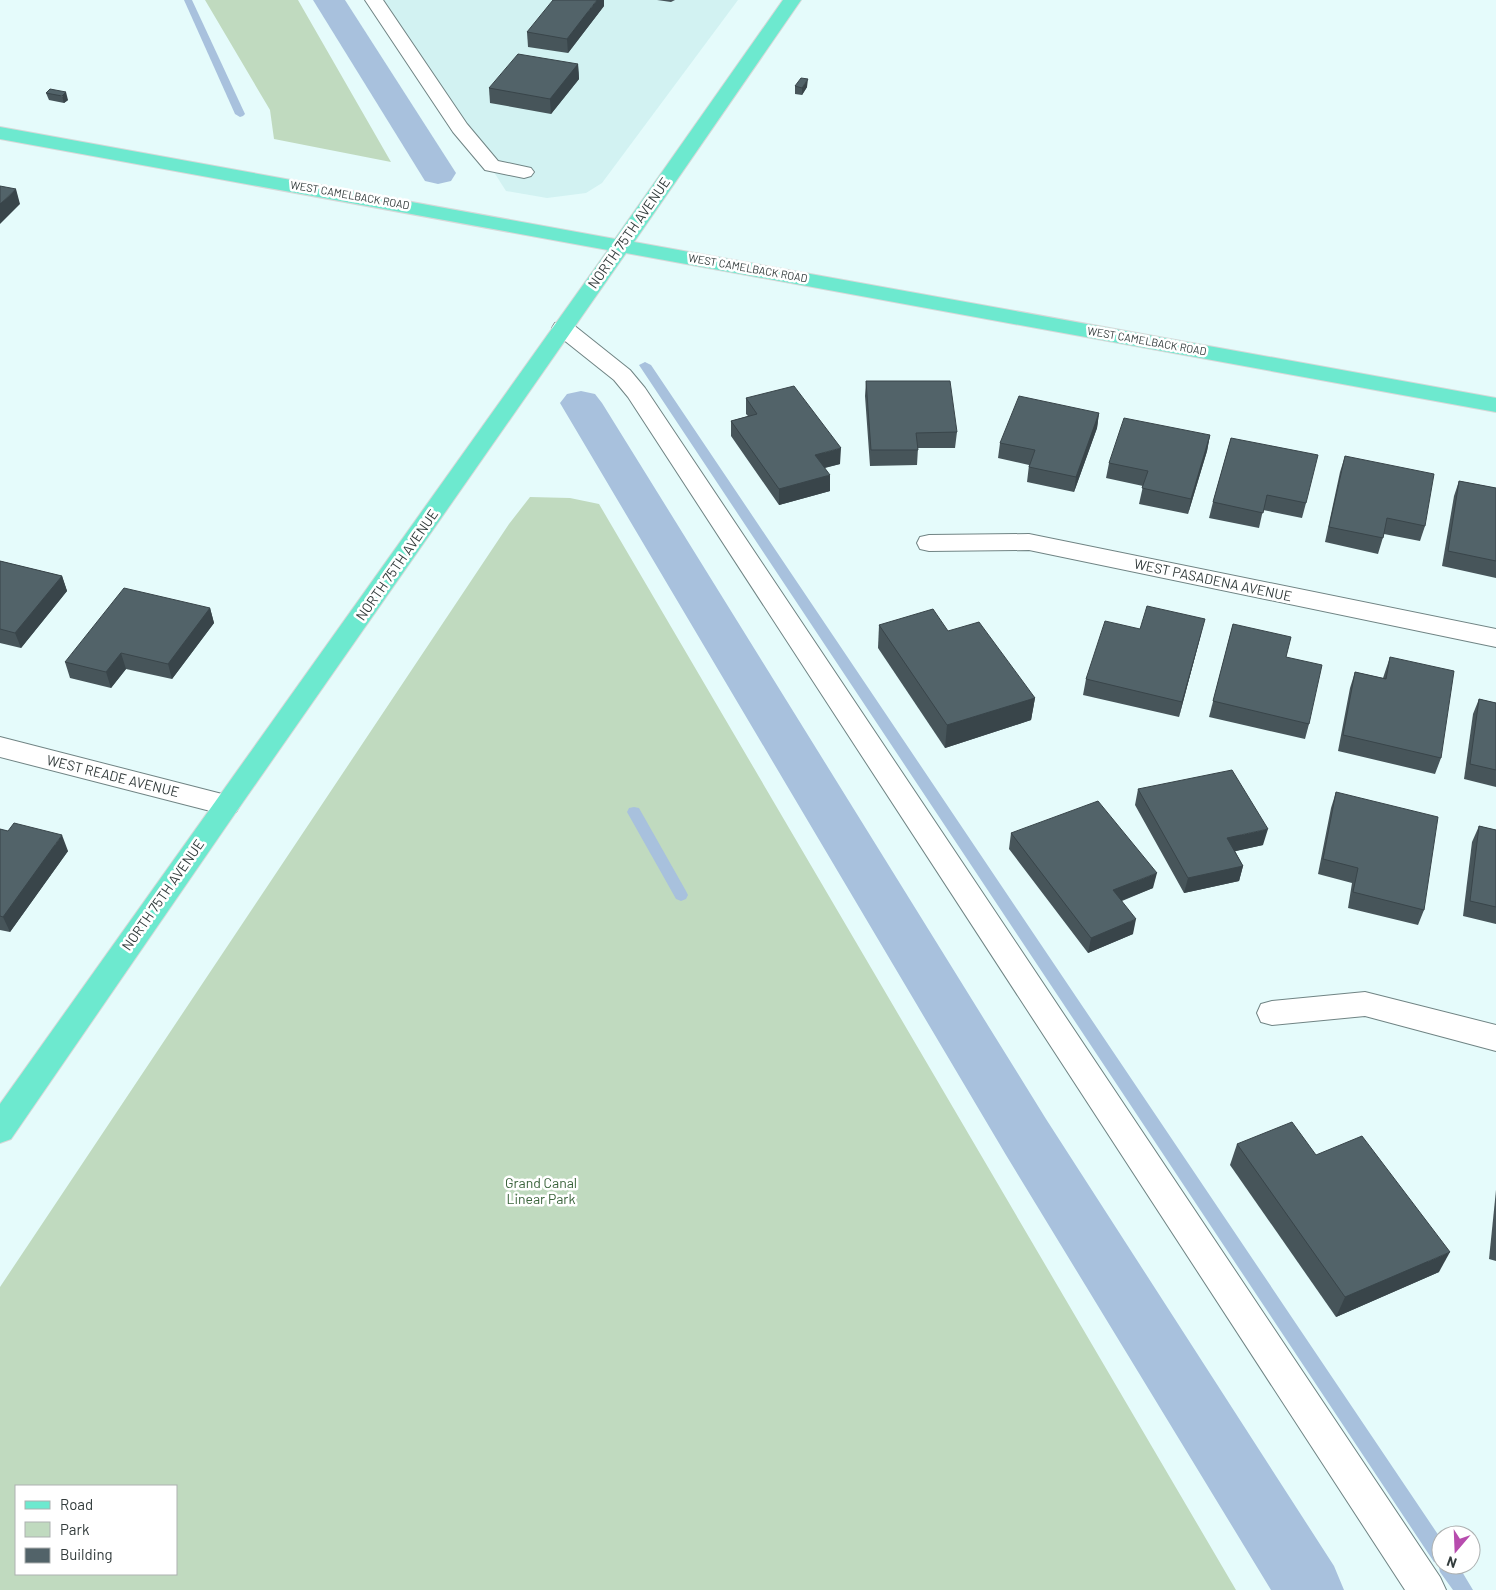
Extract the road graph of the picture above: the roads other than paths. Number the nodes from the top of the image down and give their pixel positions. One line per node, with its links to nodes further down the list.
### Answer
1 (374, 0): 4 (street)
2 (792, 0): 5 (main road, NORTH 75TH AVENUE)
3 (1, 135): 5 (main road, WEST CAMELBACK ROAD)
4 (524, 172)
5 (621, 245): 6 (main road, NORTH 75TH AVENUE); 7 (main road, WEST CAMELBACK ROAD)
6 (563, 328): 11 (main road, NORTH 75TH AVENUE); 15 (street)
7 (1496, 405)
8 (929, 543): 9 (street, WEST PASADENA AVENUE)
9 (1496, 638)
10 (0, 747): 11 (street, WEST READE AVENUE)
11 (226, 805): 14 (main road, NORTH 75TH AVENUE)
12 (1272, 1012): 13 (street)
13 (1496, 1038)
14 (0, 1128)
15 (1427, 1590)

